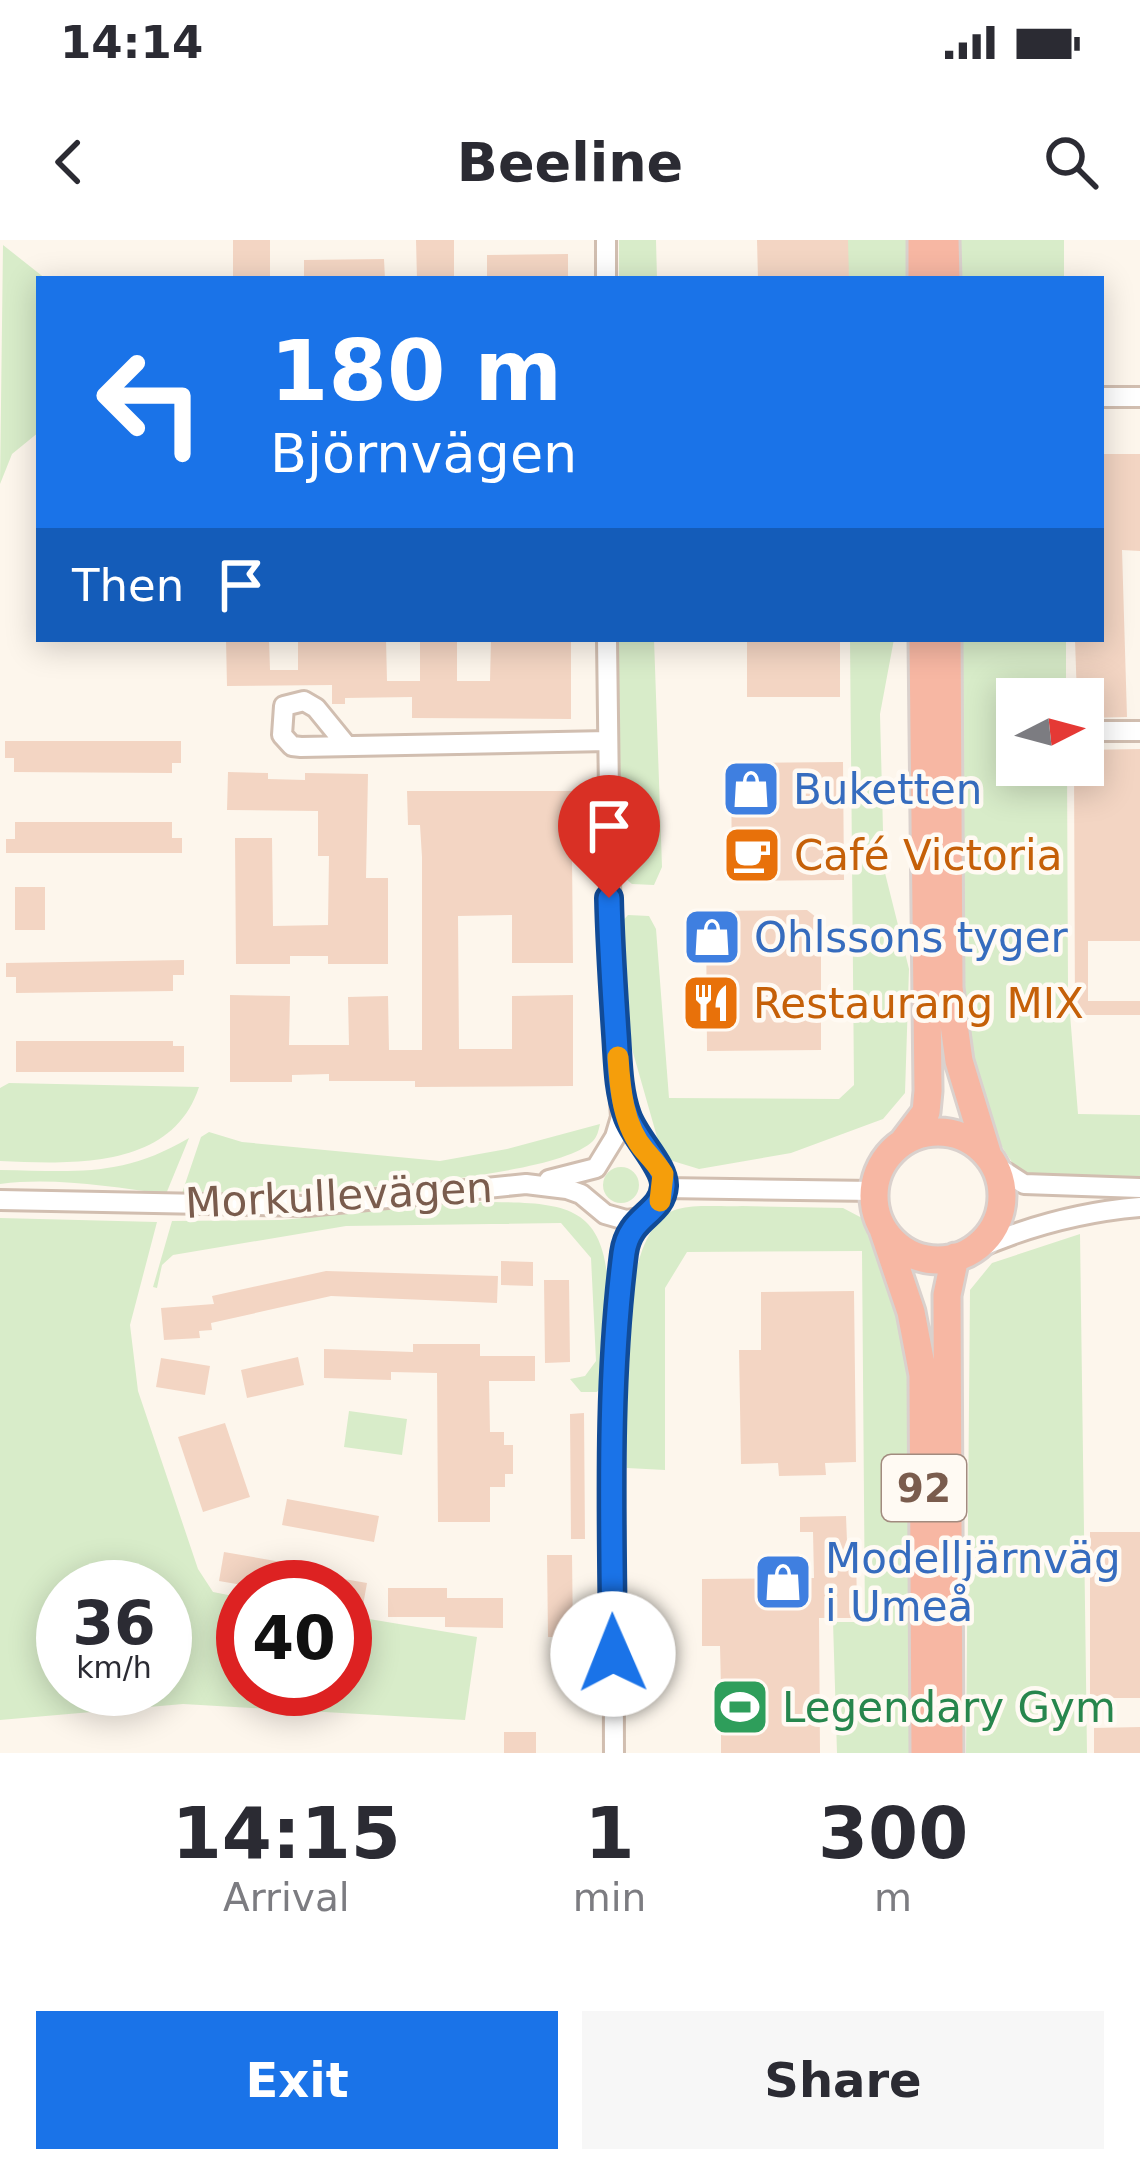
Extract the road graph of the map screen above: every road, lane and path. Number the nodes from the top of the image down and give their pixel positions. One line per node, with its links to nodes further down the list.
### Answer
1 (606, 240): 4 (street)
2 (922, 240): 5 (highway)
3 (945, 240): 6 (highway)
4 (606, 276)
5 (922, 276)
6 (946, 276)
7 (1104, 397): 8 (street)
8 (1140, 397)
9 (607, 642): 14 (street)
10 (923, 642): 17 (highway)
11 (947, 642): 19 (highway)
12 (1104, 731): 13 (street)
13 (1140, 731)
14 (608, 741): 15 (street); 16 (street)
15 (347, 746)
16 (621, 1096): 18 (street); 20 (street)
17 (904, 1141): 19 (highway); 24 (highway)
18 (645, 1152): 20 (street); 22 (street)
19 (990, 1160): 23 (street); 30 (highway)
20 (601, 1162): 21 (street); 27 (street)
21 (526, 1184): 25 (street, Morkullevägen); 27 (street, Morkullevägen)
22 (664, 1188): 24 (street); 28 (street)
23 (1140, 1188)
24 (874, 1191): 29 (highway)
25 (0, 1200)
26 (1140, 1207): 30 (street)
27 (603, 1211): 28 (street); 31 (street)
28 (639, 1219): 31 (street)
29 (883, 1228): 30 (highway); 33 (highway, 92)
30 (961, 1255): 34 (highway, 92)
31 (622, 1270): 32 (street)
32 (614, 1753)
33 (925, 1753)
34 (949, 1753)

